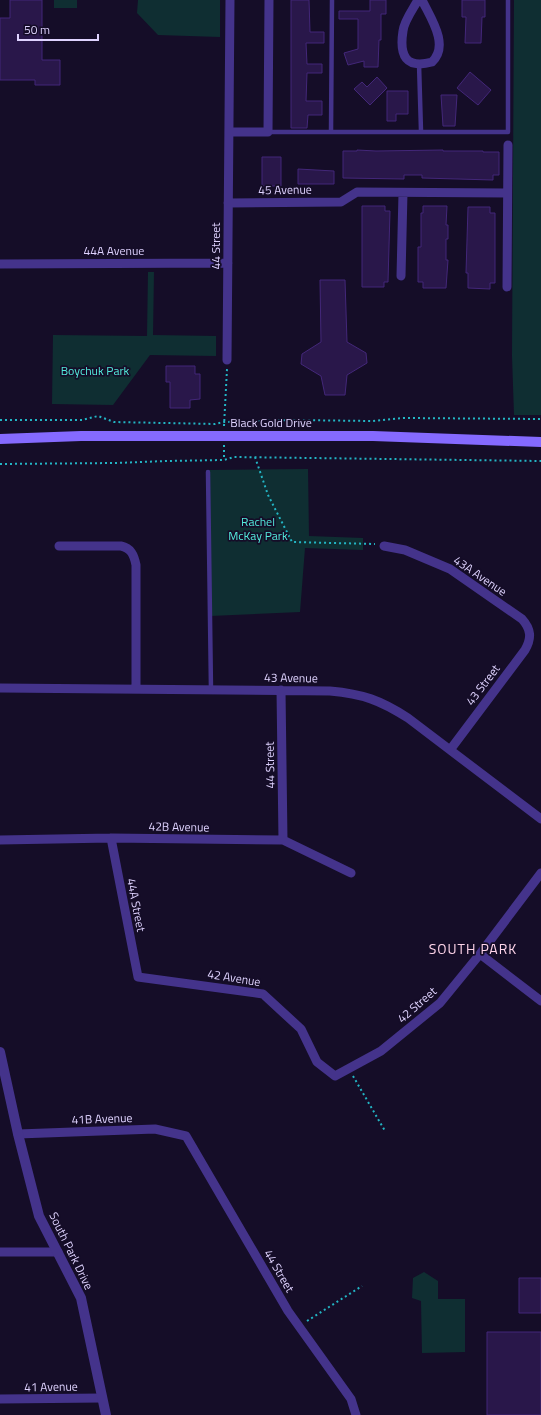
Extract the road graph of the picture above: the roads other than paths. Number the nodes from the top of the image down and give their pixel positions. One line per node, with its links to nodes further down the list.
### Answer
1 (230, 0): 9 (street, 44 Street)
2 (269, 0): 10 (street)
3 (332, 0): 11 (lane)
4 (418, 0): 7 (street)
5 (422, 0): 7 (street)
6 (508, 0): 8 (lane)
7 (419, 64): 8 (lane)
8 (421, 131): 11 (lane)
9 (229, 132): 10 (street); 15 (street, 44 Street)
10 (268, 132): 11 (lane)
11 (331, 132)
12 (508, 145): 14 (street)
13 (403, 192): 14 (street); 15 (street, 45 Avenue); 18 (street)
14 (507, 193): 19 (street)
15 (228, 203): 16 (street, 44 Street)
16 (228, 263): 17 (street, 44A Avenue); 20 (street, 44 Street)
17 (0, 264)
18 (401, 276)
19 (507, 287)
20 (227, 360)
21 (0, 439): 22 (main road, Black Gold Drive)
22 (541, 442)
23 (208, 472): 29 (lane)
24 (59, 546): 28 (street)
25 (384, 546): 26 (street, 43A Avenue)
26 (531, 633): 31 (street, 43 Street)
27 (0, 688): 28 (street, 43 Avenue)
28 (136, 689): 29 (street, 43 Avenue)
29 (211, 690): 30 (street, 43 Avenue)
30 (280, 690): 31 (street, 43 Avenue); 35 (street, 44 Street)
31 (450, 750): 32 (street, 43 Avenue)
32 (541, 819)
33 (111, 838): 34 (street, 42B Avenue); 35 (street, 42B Avenue); 39 (street, 44A Street)
34 (0, 840)
35 (283, 840): 36 (street, 42B Avenue)
36 (351, 873)
37 (541, 873): 38 (street, 42 Street)
38 (480, 954): 40 (street); 42 (street, 42 Street)
39 (138, 977): 42 (street, 42 Avenue)
40 (541, 1001)
41 (0, 1052): 43 (street, South Park Drive)
42 (335, 1076)
43 (18, 1134): 44 (street, 41B Avenue); 46 (street, South Park Drive)
44 (186, 1136): 50 (street, 44 Street)
45 (0, 1252): 46 (street)
46 (58, 1252): 47 (street, South Park Drive)
47 (102, 1398): 48 (street, 41 Avenue); 49 (street, South Park Drive)
48 (0, 1399)
49 (106, 1415)
50 (356, 1415)

